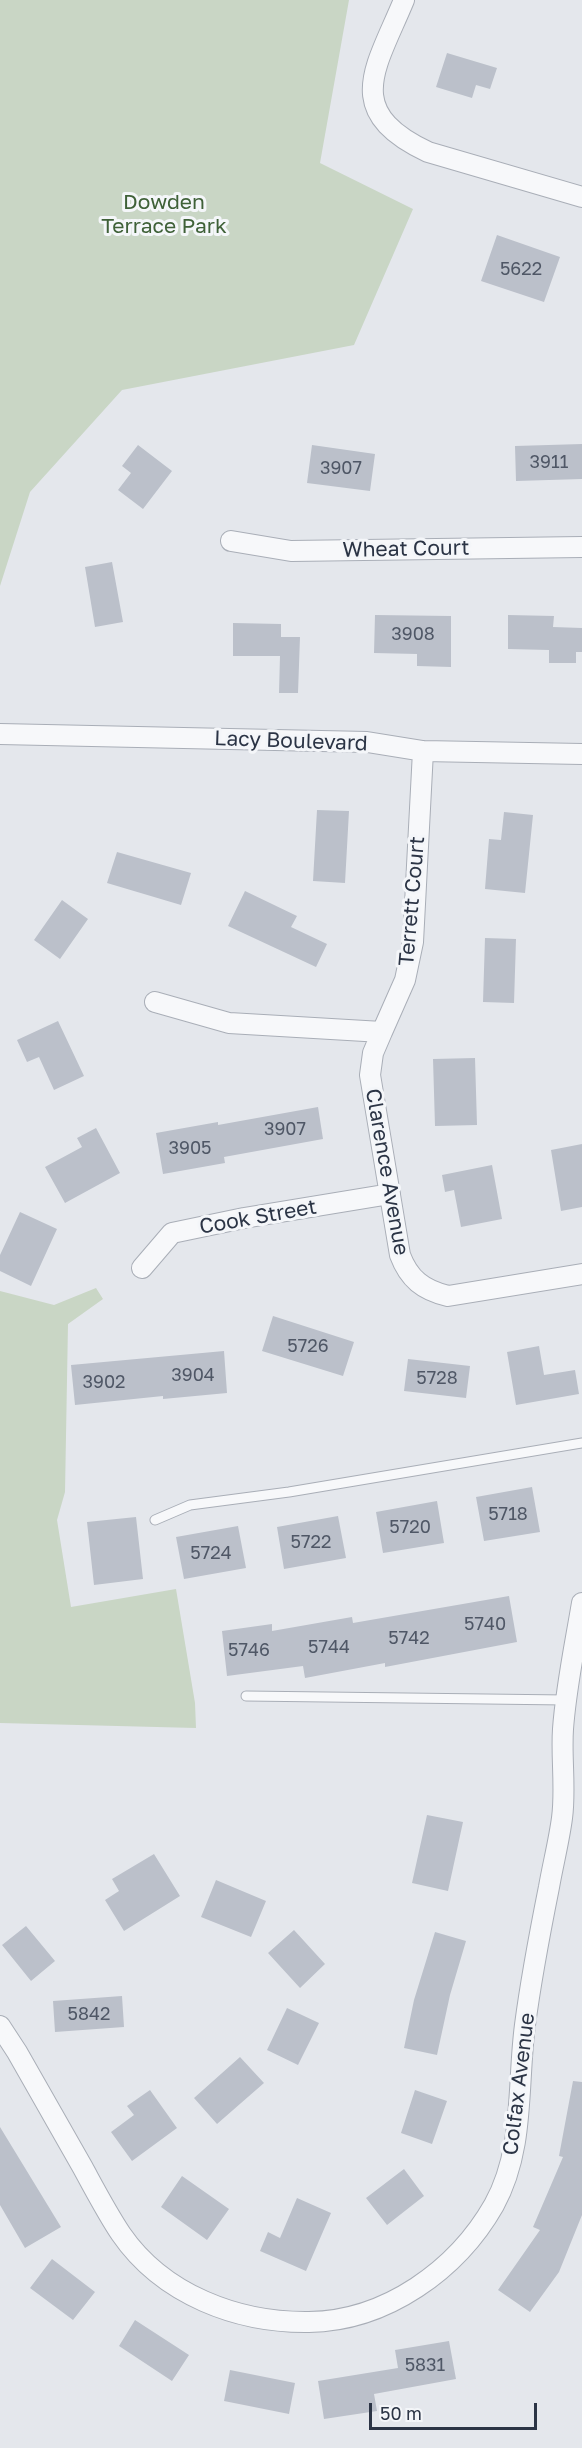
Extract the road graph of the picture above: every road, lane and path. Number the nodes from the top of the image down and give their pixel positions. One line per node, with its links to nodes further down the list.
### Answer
1 (404, 0): 2 (street)
2 (582, 198)
3 (231, 541): 4 (street, Wheat Court)
4 (582, 548)
5 (0, 734): 6 (street, Lacy Boulevard)
6 (423, 751): 7 (street, Lacy Boulevard); 9 (street, Terrett Court)
7 (582, 754)
8 (155, 1002): 9 (street)
9 (382, 1032): 10 (street, Clarence Avenue)
10 (390, 1194): 11 (street, Cook Street); 12 (street, Clarence Avenue)
11 (142, 1268)
12 (582, 1274)
13 (582, 1443): 14 (lane)
14 (155, 1520)
15 (582, 1603): 17 (street, Colfax Avenue)
16 (246, 1696): 17 (lane)
17 (566, 1700): 18 (street, Colfax Avenue)
18 (0, 2026)

